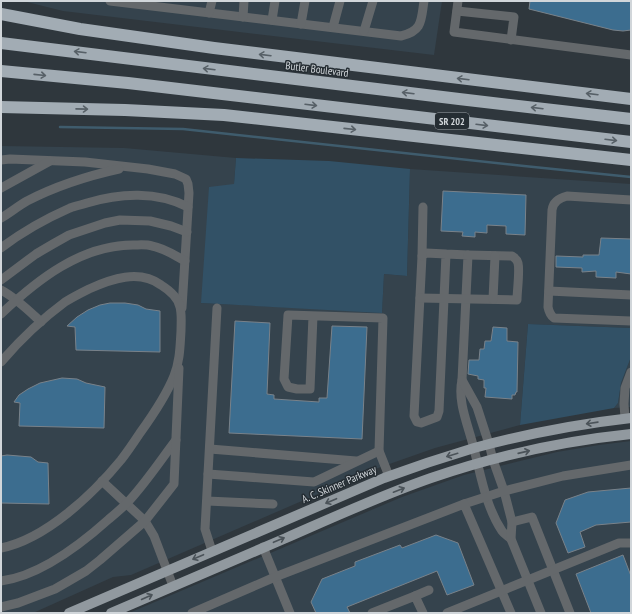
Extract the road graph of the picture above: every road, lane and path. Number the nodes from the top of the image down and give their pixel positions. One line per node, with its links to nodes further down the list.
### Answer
1 (110, 1): 11 (street)
2 (212, 1): 11 (street)
3 (244, 1): 13 (street)
4 (275, 1): 14 (street)
5 (305, 1): 15 (street)
6 (340, 1): 16 (street)
7 (373, 1): 17 (street)
8 (424, 1): 17 (street)
9 (458, 1): 10 (street)
10 (457, 11): 18 (street); 18 (street)
11 (209, 13): 13 (street)
12 (3, 14): 22 (highway, one-way to 12)
13 (243, 17): 14 (street)
14 (272, 20): 15 (street)
15 (301, 24): 16 (street)
16 (333, 27): 17 (street)
17 (364, 31)
18 (511, 40): 20 (street)
19 (1, 43): 24 (highway, Butler Boulevard / SR 202, one-way to 19)
20 (631, 55)
21 (1, 71): 25 (highway, SR 202, one-way to 25)
22 (631, 99)
23 (4, 107): 27 (highway, one-way to 27)
24 (631, 119)
25 (631, 142)
26 (1, 160): 28 (street)
27 (631, 160)
28 (50, 161): 29 (street); 30 (street)
29 (128, 167): 32 (street); 34 (street)
30 (1, 188)
31 (631, 200): 44 (street)
32 (188, 207): 35 (street); 36 (street)
33 (423, 208): 39 (street)
34 (1, 218)
35 (187, 232): 41 (street); 42 (street)
36 (1, 248)
37 (446, 254): 38 (street); 39 (street); 47 (street)
38 (468, 255): 40 (street); 48 (street)
39 (422, 256): 46 (street)
40 (495, 256): 49 (street); 49 (street)
41 (185, 261): 50 (street); 53 (street)
42 (1, 280)
43 (1, 290): 50 (street)
44 (549, 291): 45 (street); 55 (street)
45 (631, 295)
46 (420, 298): 47 (street); 47 (street)
47 (444, 299): 48 (street)
48 (466, 299): 49 (street); 60 (street)
49 (493, 299)
50 (16, 300): 52 (street); 56 (street)
51 (217, 308): 66 (street)
52 (1, 314)
53 (182, 315): 56 (street); 57 (street)
54 (314, 316): 54 (street); 67 (street)
55 (631, 321)
56 (41, 322): 58 (street)
57 (180, 353): 63 (street); 74 (street)
58 (1, 362)
59 (631, 372): 61 (street)
60 (462, 380): 64 (street); 65 (street)
61 (628, 418): 64 (main road, A. C. Skinner Parkway, one-way to 64)
62 (631, 434): 68 (main road, one-way to 62)
63 (176, 440): 78 (street); 81 (street)
64 (489, 444): 65 (main road, A. C. Skinner Parkway); 68 (street)
65 (474, 448): 70 (street); 73 (main road, A. C. Skinner Parkway, one-way to 73)
66 (210, 449): 69 (street); 72 (street)
67 (379, 450): 69 (street); 73 (street)
68 (493, 460): 70 (main road); 75 (street)
69 (356, 462): 72 (street)
70 (478, 464): 76 (street); 85 (main road, one-way to 70)
71 (631, 465): 75 (street)
72 (208, 474): 77 (street)
73 (389, 476): 87 (main road, A. C. Skinner Parkway, one-way to 87)
74 (102, 481): 78 (street); 86 (street)
75 (504, 491): 76 (street); 82 (street)
76 (486, 496): 80 (street); 83 (street)
77 (207, 501): 79 (street); 87 (street)
78 (126, 504): 81 (street); 91 (street)
79 (273, 504)
80 (464, 504): 90 (street); 95 (street)
81 (145, 521): 89 (street); 97 (street)
82 (512, 522): 83 (street); 88 (street)
83 (511, 539): 92 (street)
84 (631, 543): 88 (street)
85 (263, 547): 90 (street); 93 (main road)
86 (1, 548)
87 (212, 551): 89 (main road, A. C. Skinner Parkway, one-way to 89)
88 (553, 570): 92 (street); 107 (street)
89 (167, 571): 93 (street); 98 (main road, A. C. Skinner Parkway)
90 (275, 577): 100 (street); 101 (street)
91 (1, 581)
92 (528, 581): 95 (street); 106 (street)
93 (173, 586): 99 (main road, one-way to 93)
94 (429, 590): 96 (street)
95 (502, 591): 104 (street); 105 (street)
96 (415, 596): 102 (street); 103 (street)
97 (1, 607)
98 (69, 613)
99 (112, 613)
100 (192, 613)
101 (290, 613)
102 (372, 613)
103 (423, 613)
104 (447, 613)
105 (511, 613)
106 (540, 613)
107 (570, 613)

